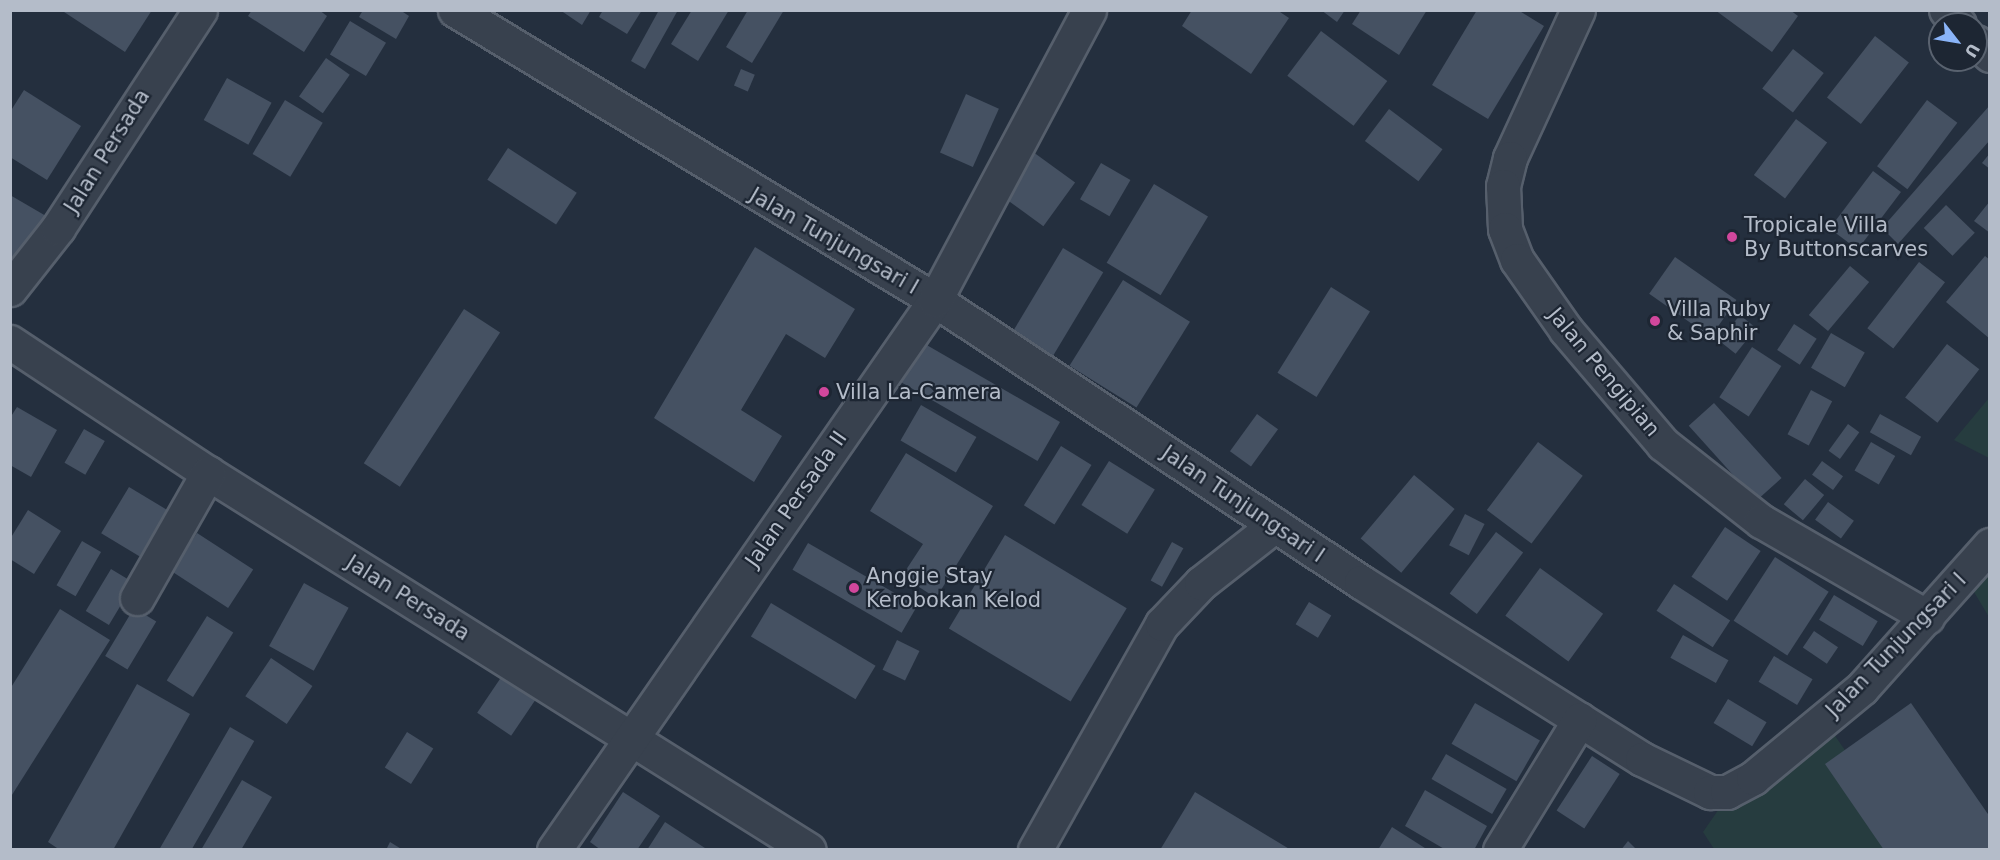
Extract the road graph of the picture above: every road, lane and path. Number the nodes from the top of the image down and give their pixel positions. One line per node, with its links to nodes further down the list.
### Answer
1 (200, 10): 6 (street, Jalan Persada)
2 (455, 10): 5 (street, Jalan Tunjungsari I)
3 (1089, 10): 7 (street, Jalan Persada II)
4 (1578, 10): 13 (street, Jalan Pengipian)
5 (495, 20): 7 (street, Jalan Tunjungsari I)
6 (10, 289)
7 (934, 300): 10 (street, Jalan Tunjungsari I); 15 (street, Jalan Persada II)
8 (10, 342): 9 (street, Jalan Persada)
9 (208, 473): 12 (street); 15 (street, Jalan Persada)
10 (1275, 525): 14 (street, Jalan Tunjungsari I); 18 (street)
11 (1989, 545): 13 (street, Jalan Tunjungsari I)
12 (137, 598)
13 (1927, 617): 14 (street, Jalan Tunjungsari I)
14 (1580, 718): 19 (street)
15 (628, 740): 16 (street, Jalan Persada II); 17 (street, Jalan Persada)
16 (554, 849)
17 (808, 849)
18 (1035, 849)
19 (1500, 849)

